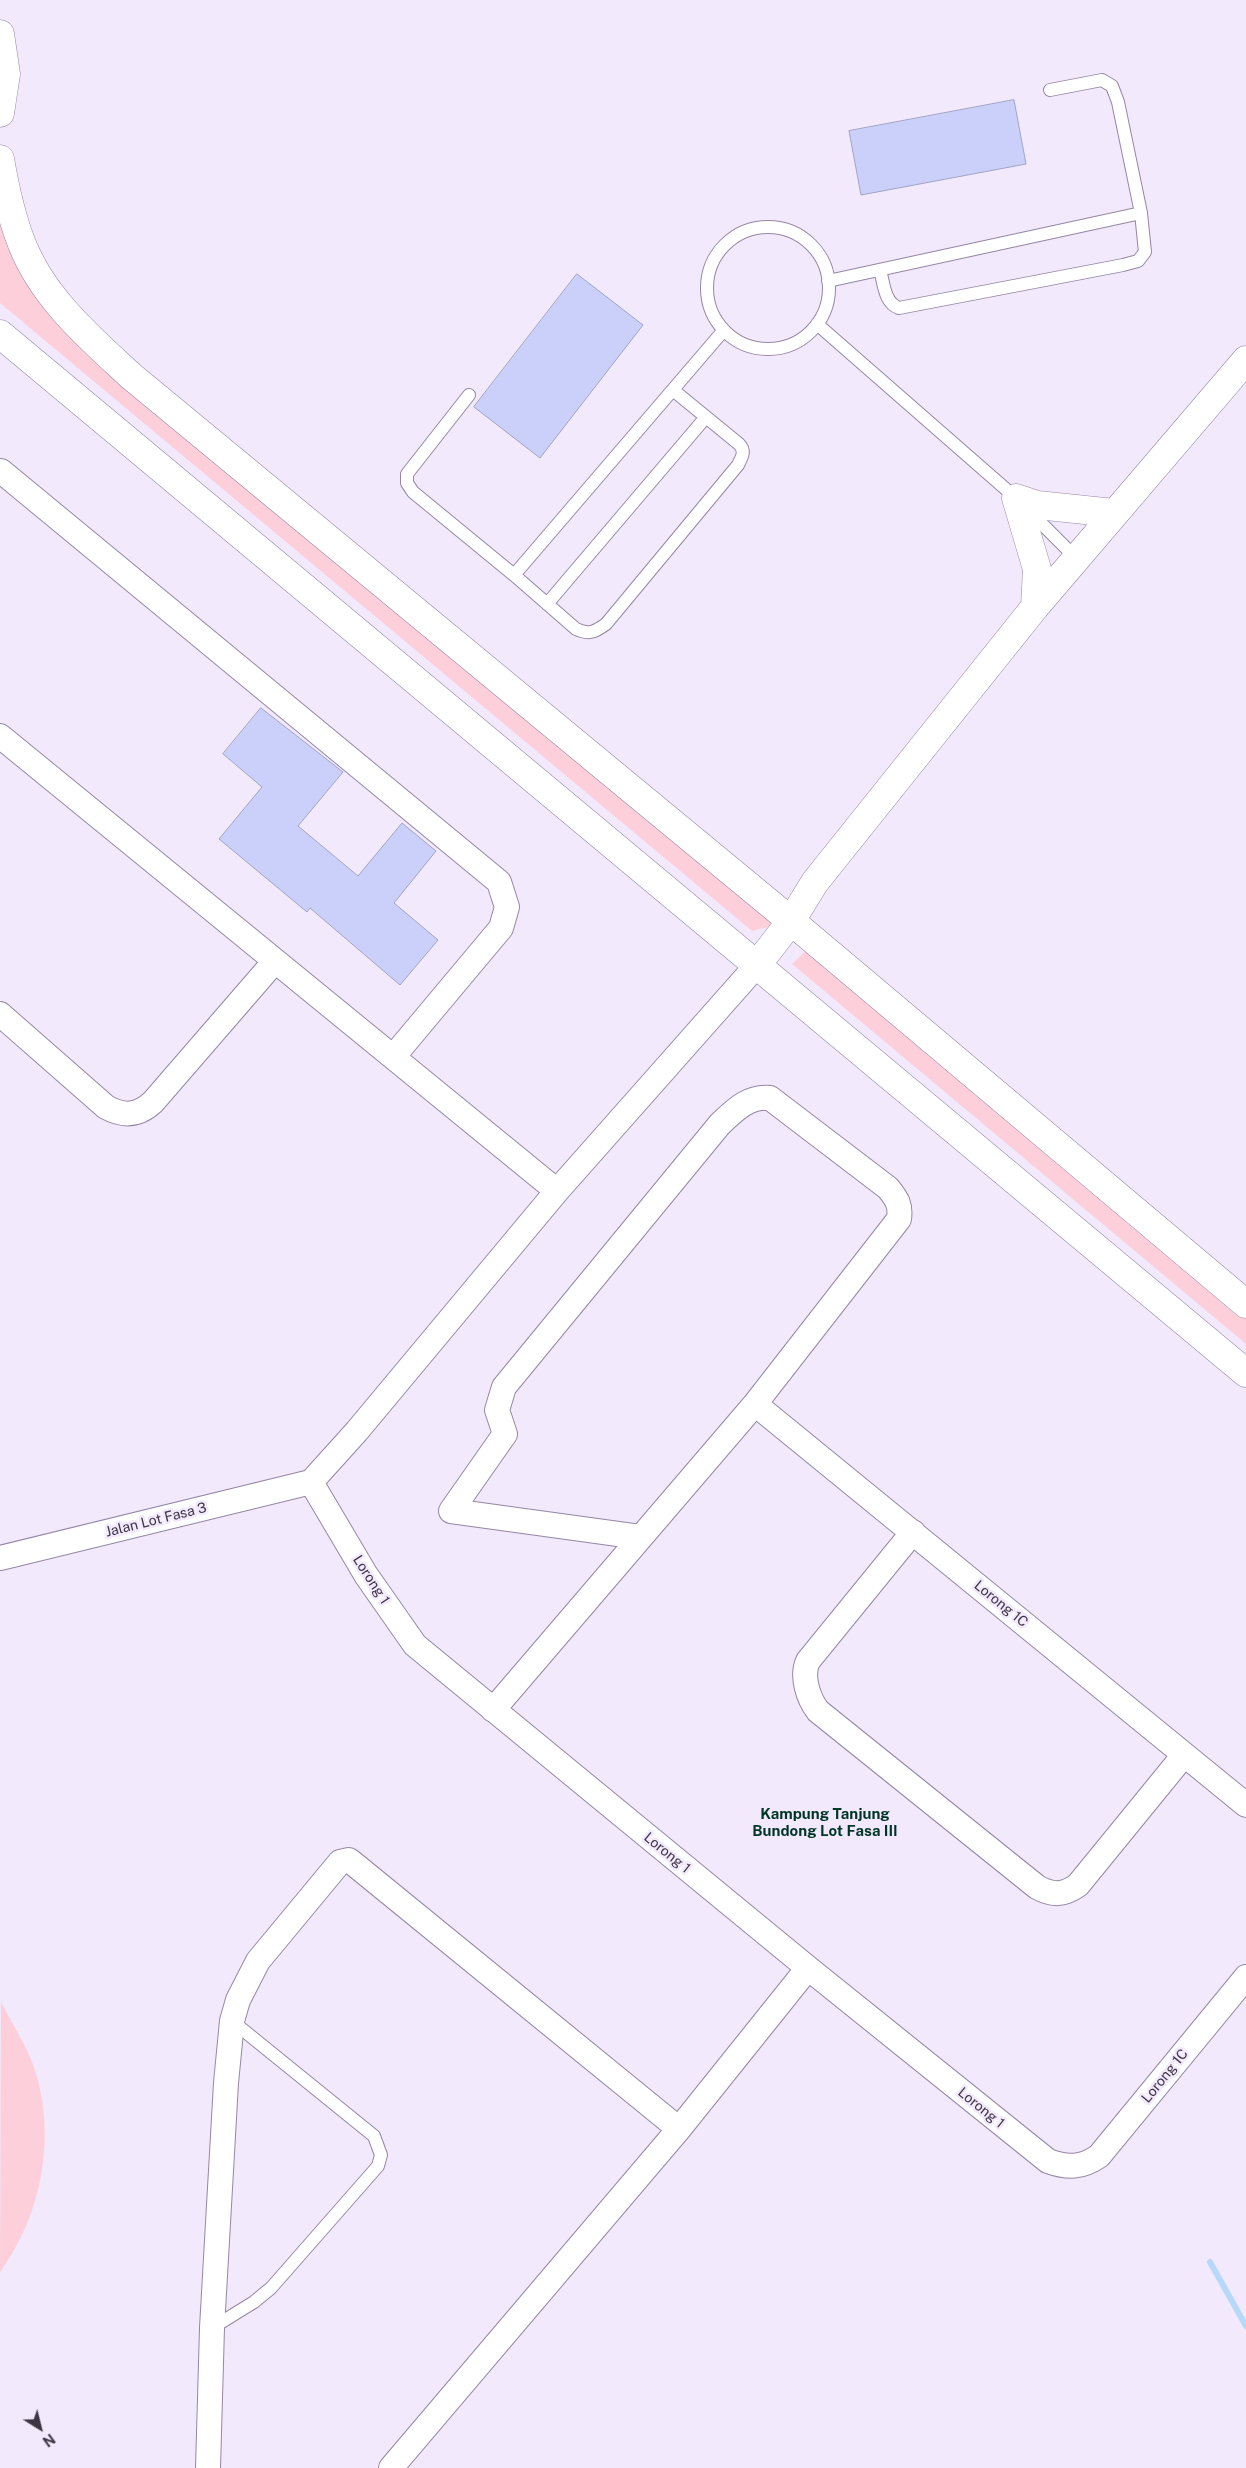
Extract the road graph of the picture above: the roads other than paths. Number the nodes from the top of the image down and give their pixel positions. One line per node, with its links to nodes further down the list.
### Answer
1 (0, 34): 3 (main road)
2 (1050, 90): 5 (lane)
3 (0, 113)
4 (0, 159): 23 (main road)
5 (1141, 213): 6 (lane); 6 (lane)
6 (880, 270): 7 (lane)
7 (828, 281): 8 (lane); 9 (lane)
8 (816, 324): 9 (lane); 16 (lane)
9 (724, 330): 12 (lane)
10 (0, 334): 25 (main road)
11 (1246, 360): 17 (main road)
12 (673, 390): 14 (lane); 19 (lane)
13 (470, 395): 19 (lane)
14 (706, 417): 20 (lane); 20 (lane)
15 (0, 471): 27 (street)
16 (1016, 498): 17 (main road); 18 (lane); 21 (main road)
17 (1114, 512): 18 (main road)
18 (1076, 558): 21 (main road)
19 (514, 575): 20 (lane)
20 (547, 604)
21 (1035, 607): 23 (main road)
22 (0, 736): 24 (street)
23 (791, 921): 25 (main road); 29 (main road)
24 (275, 962): 26 (street); 27 (street)
25 (757, 965): 28 (street); 30 (main road)
26 (0, 1014)
27 (393, 1057): 28 (street)
28 (557, 1191): 32 (street)
29 (1246, 1304)
30 (1246, 1373)
31 (755, 1404): 33 (street, Lorong 1C); 34 (street); 34 (street)
32 (312, 1482): 35 (street, Jalan Lot Fasa 3); 36 (street, Lorong 1)
33 (913, 1532): 37 (street, Lorong 1C); 37 (street)
34 (640, 1537): 36 (street)
35 (0, 1558)
36 (493, 1710): 39 (street, Lorong 1)
37 (1184, 1754): 38 (street, Lorong 1C)
38 (1246, 1805)
39 (808, 1968): 42 (street); 43 (street, Lorong 1)
40 (1246, 1977): 43 (street, Lorong 1C)
41 (232, 2021): 42 (street); 44 (street); 44 (lane)
42 (679, 2129): 46 (street)
43 (1077, 2166)
44 (212, 2328): 45 (street)
45 (208, 2468)
46 (391, 2468)

